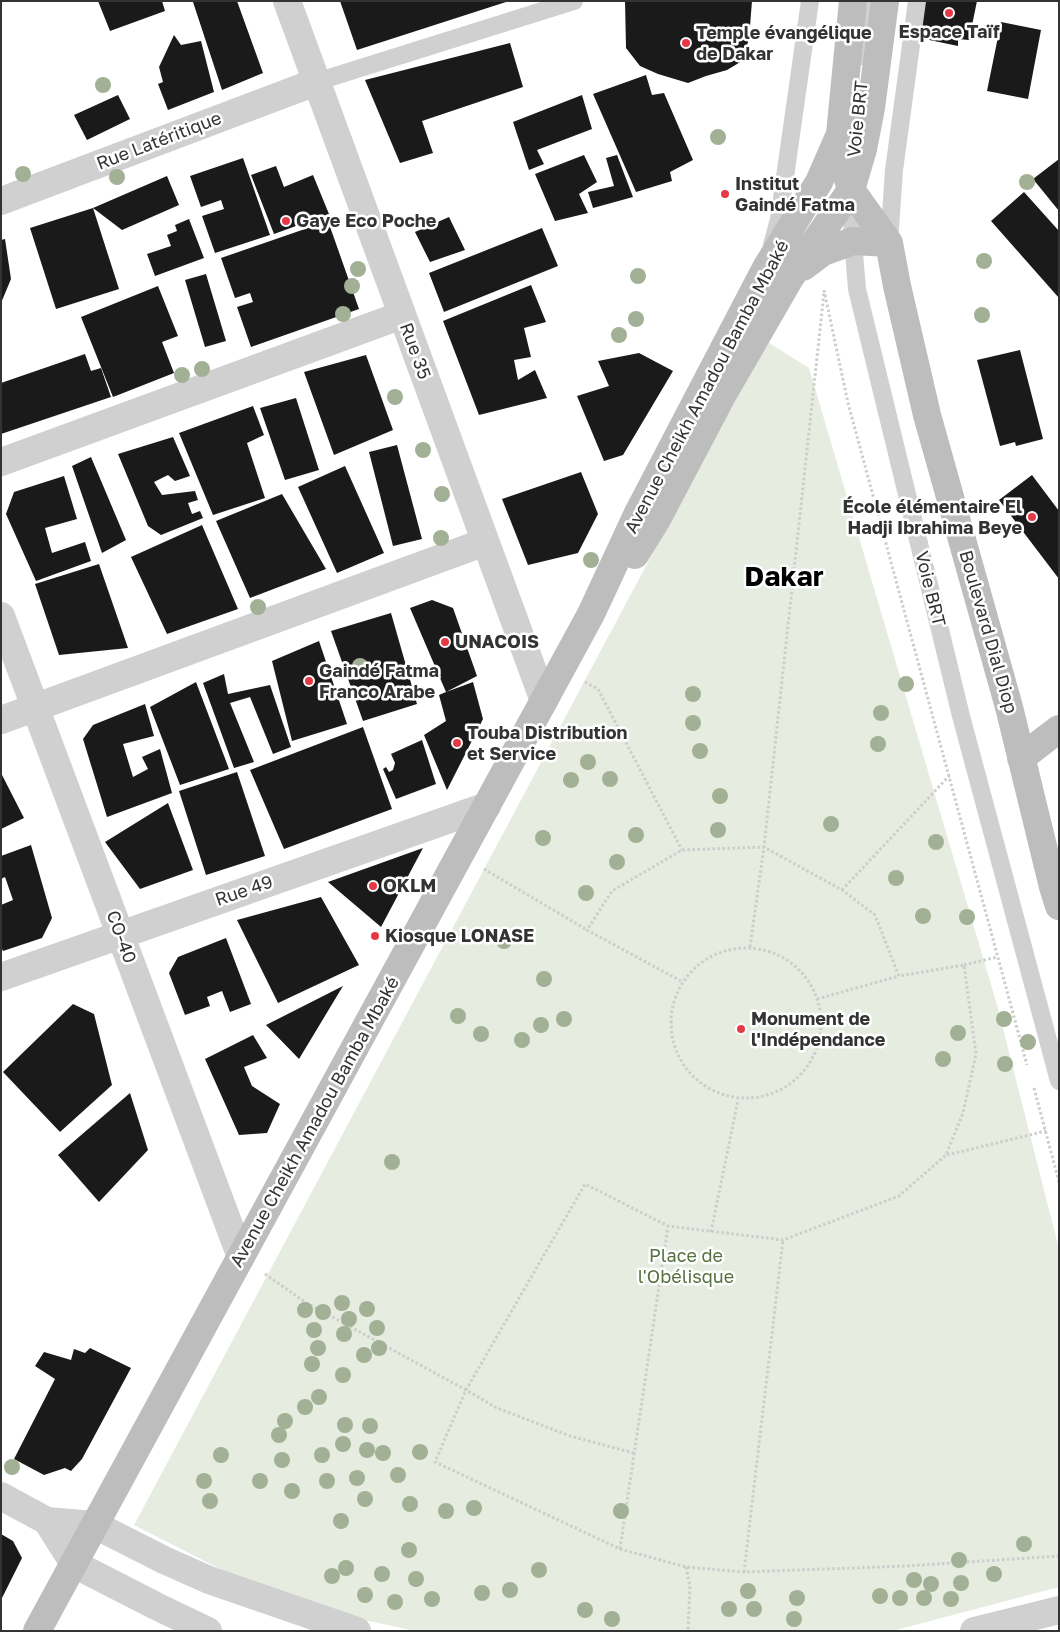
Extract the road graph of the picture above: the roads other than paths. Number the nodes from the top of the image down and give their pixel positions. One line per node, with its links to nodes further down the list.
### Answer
1 (287, 1): 8 (street, Rue 35)
2 (574, 1): 8 (lane)
3 (810, 1): 14 (lane)
4 (853, 1): 9 (street)
5 (870, 1): 10 (lane, Voie BRT)
6 (885, 1): 10 (street, Avenue Cheikh Amadou Bamba Mbaké)
7 (917, 1): 13 (lane)
8 (316, 82): 11 (street, Rue Latéritique); 15 (street, Rue 35)
9 (840, 134): 10 (street, Boulevard Dial Diop); 14 (street, Avenue Cheikh Amadou Bamba Mbaké)
10 (851, 190): 12 (lane, Voie BRT); 13 (street, Boulevard Dial Diop); 14 (street, Avenue Cheikh Amadou Bamba Mbaké)
11 (1, 201)
12 (852, 241): 13 (street); 14 (street); 29 (lane, Voie BRT)
13 (889, 243): 23 (street, Boulevard Dial Diop)
14 (779, 272): 19 (street, Avenue Cheikh Amadou Bamba Mbaké)
15 (402, 315): 16 (street); 17 (street, Rue 35)
16 (1, 462)
17 (485, 542): 19 (street, Rue 35); 20 (street)
18 (1, 616): 20 (street, CO-40)
19 (544, 701): 24 (street, Avenue Cheikh Amadou Bamba Mbaké)
20 (36, 707): 21 (street); 27 (street, CO-40)
21 (1, 720)
22 (1059, 729): 23 (street)
23 (1021, 758): 25 (street, Boulevard Dial Diop)
24 (487, 806): 27 (street, Rue 49); 30 (street, Avenue Cheikh Amadou Bamba Mbaké)
25 (1052, 843): 26 (street, Boulevard Dial Diop)
26 (1059, 906)
27 (120, 935): 28 (street, Rue 49); 30 (street, CO-40)
28 (1, 977)
29 (1059, 1081)
30 (241, 1258): 33 (street, Avenue Cheikh Amadou Bamba Mbaké)
31 (1, 1496): 32 (street)
32 (47, 1521): 33 (street); 34 (street)
33 (95, 1525): 34 (street, Avenue Cheikh Amadou Bamba Mbaké); 38 (street)
34 (74, 1564): 36 (street, Avenue Cheikh Amadou Bamba Mbaké); 37 (street)
35 (1059, 1610): 39 (street)
36 (37, 1631)
37 (208, 1631)
38 (357, 1631)
39 (974, 1631)

